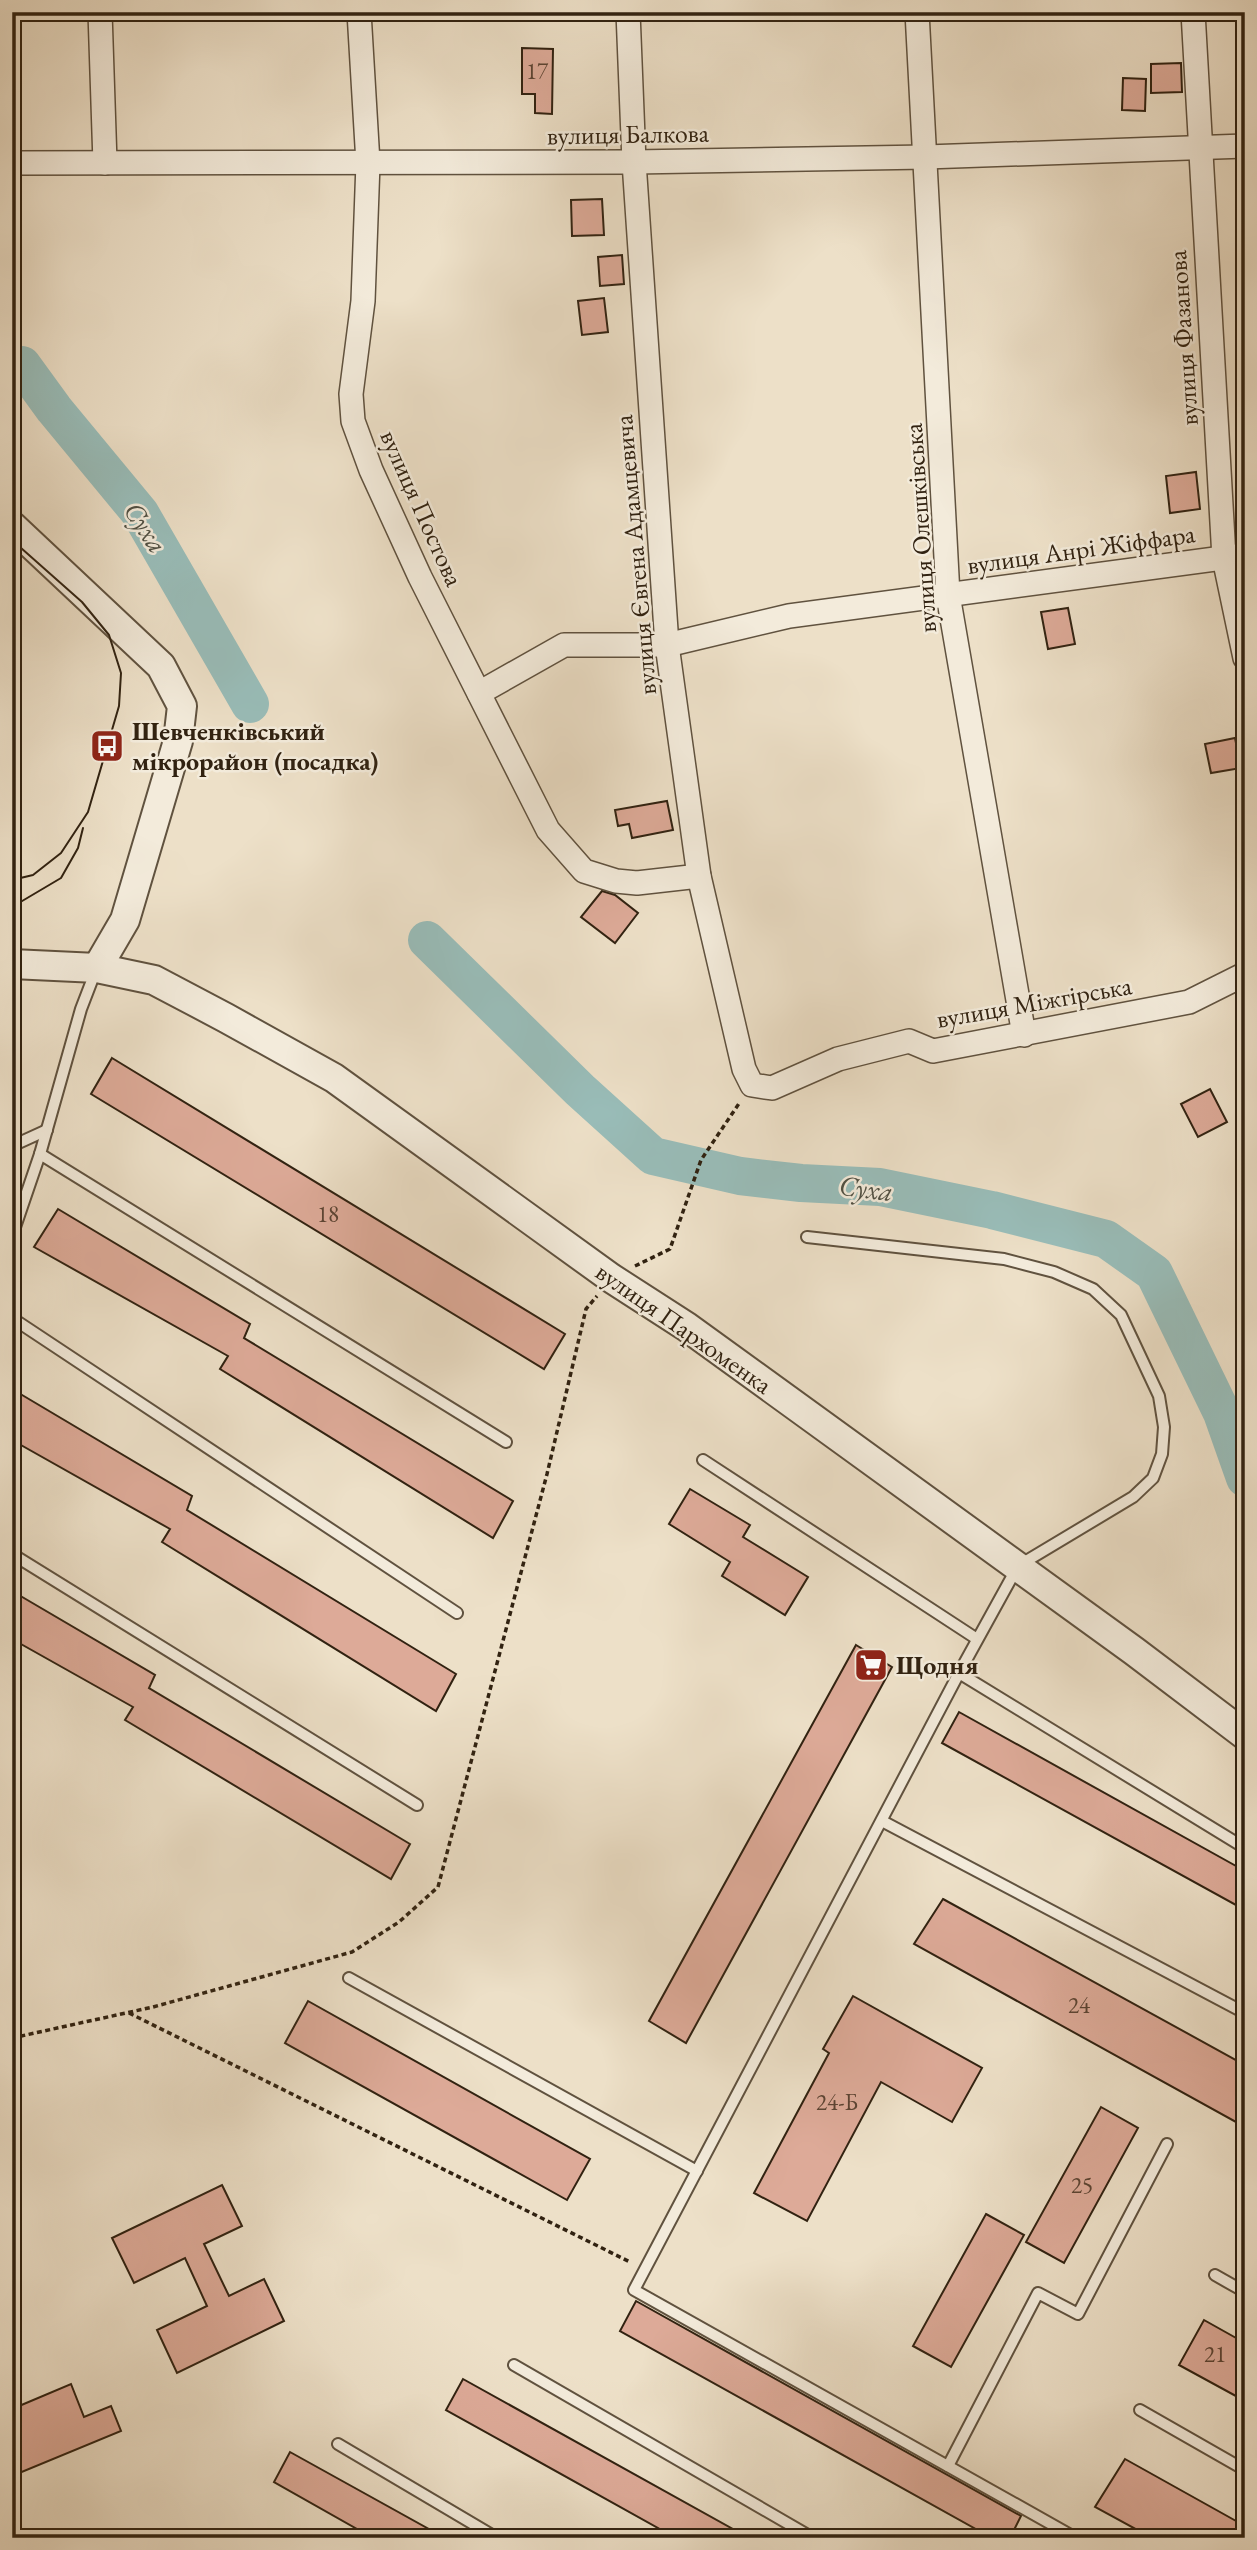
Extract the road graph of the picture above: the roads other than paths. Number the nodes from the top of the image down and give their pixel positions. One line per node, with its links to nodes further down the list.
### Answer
1 (100, 12): 11 (street)
2 (359, 12): 12 (street, вулиця Постова)
3 (628, 12): 9 (street, вулиця Євгена Адамцевича)
4 (917, 12): 8 (street, вулиця Олешківська)
5 (1193, 12): 6 (street, вулиця Фазанова)
6 (1199, 146): 7 (street, вулиця Балкова); 8 (street, вулиця Балкова); 14 (street, вулиця Фазанова)
7 (1245, 146)
8 (926, 157): 9 (street, вулиця Балкова); 15 (street, вулиця Олешківська)
9 (634, 162): 12 (street, вулиця Балкова); 16 (street, вулиця Євгена Адамцевича)
10 (12, 163): 11 (street, вулиця Балкова)
11 (105, 163): 12 (street, вулиця Балкова)
12 (368, 163): 18 (street, вулиця Постова)
13 (12, 526): 21 (street)
14 (1235, 556): 15 (street, вулиця Анрі Жіффара); 17 (street, вулиця Фазанова)
15 (948, 595): 16 (street, вулиця Анрі Жіффара); 23 (street, вулиця Олешківська)
16 (667, 645): 18 (street, вулиця Анрі Жіффара); 19 (street, вулиця Євгена Адамцевича)
17 (1245, 658)
18 (479, 693): 19 (street, вулиця Постова)
19 (699, 876): 24 (street, вулиця Євгена Адамцевича)
20 (12, 964): 21 (street, вулиця Пархоменка)
21 (97, 968): 25 (lane); 34 (street, вулиця Пархоменка)
22 (1245, 974): 23 (street, вулиця Міжгірська)
23 (1024, 1035): 24 (street, вулиця Міжгірська)
24 (752, 1084)
25 (47, 1130): 26 (lane); 27 (lane)
26 (12, 1146)
27 (40, 1154): 28 (lane); 31 (lane)
28 (12, 1236)
29 (807, 1237): 34 (lane)
30 (12, 1318): 35 (lane)
31 (506, 1442)
32 (703, 1460): 36 (lane)
33 (12, 1554): 39 (lane)
34 (1018, 1566): 36 (lane); 38 (street, вулиця Пархоменка)
35 (457, 1613)
36 (977, 1639): 37 (lane)
37 (959, 1673): 40 (lane); 41 (lane)
38 (1245, 1735)
39 (417, 1805)
40 (882, 1821): 43 (lane); 45 (lane)
41 (1245, 1849)
42 (349, 1978): 45 (lane)
43 (1245, 2014)
44 (1167, 2144): 51 (lane)
45 (697, 2171): 51 (lane)
46 (1214, 2275): 47 (lane)
47 (1245, 2292)
48 (514, 2365): 54 (lane)
49 (1140, 2410): 52 (lane)
50 (338, 2444): 53 (lane)
51 (948, 2466): 55 (lane)
52 (1245, 2470)
53 (497, 2538)
54 (813, 2538)
55 (1076, 2538)

